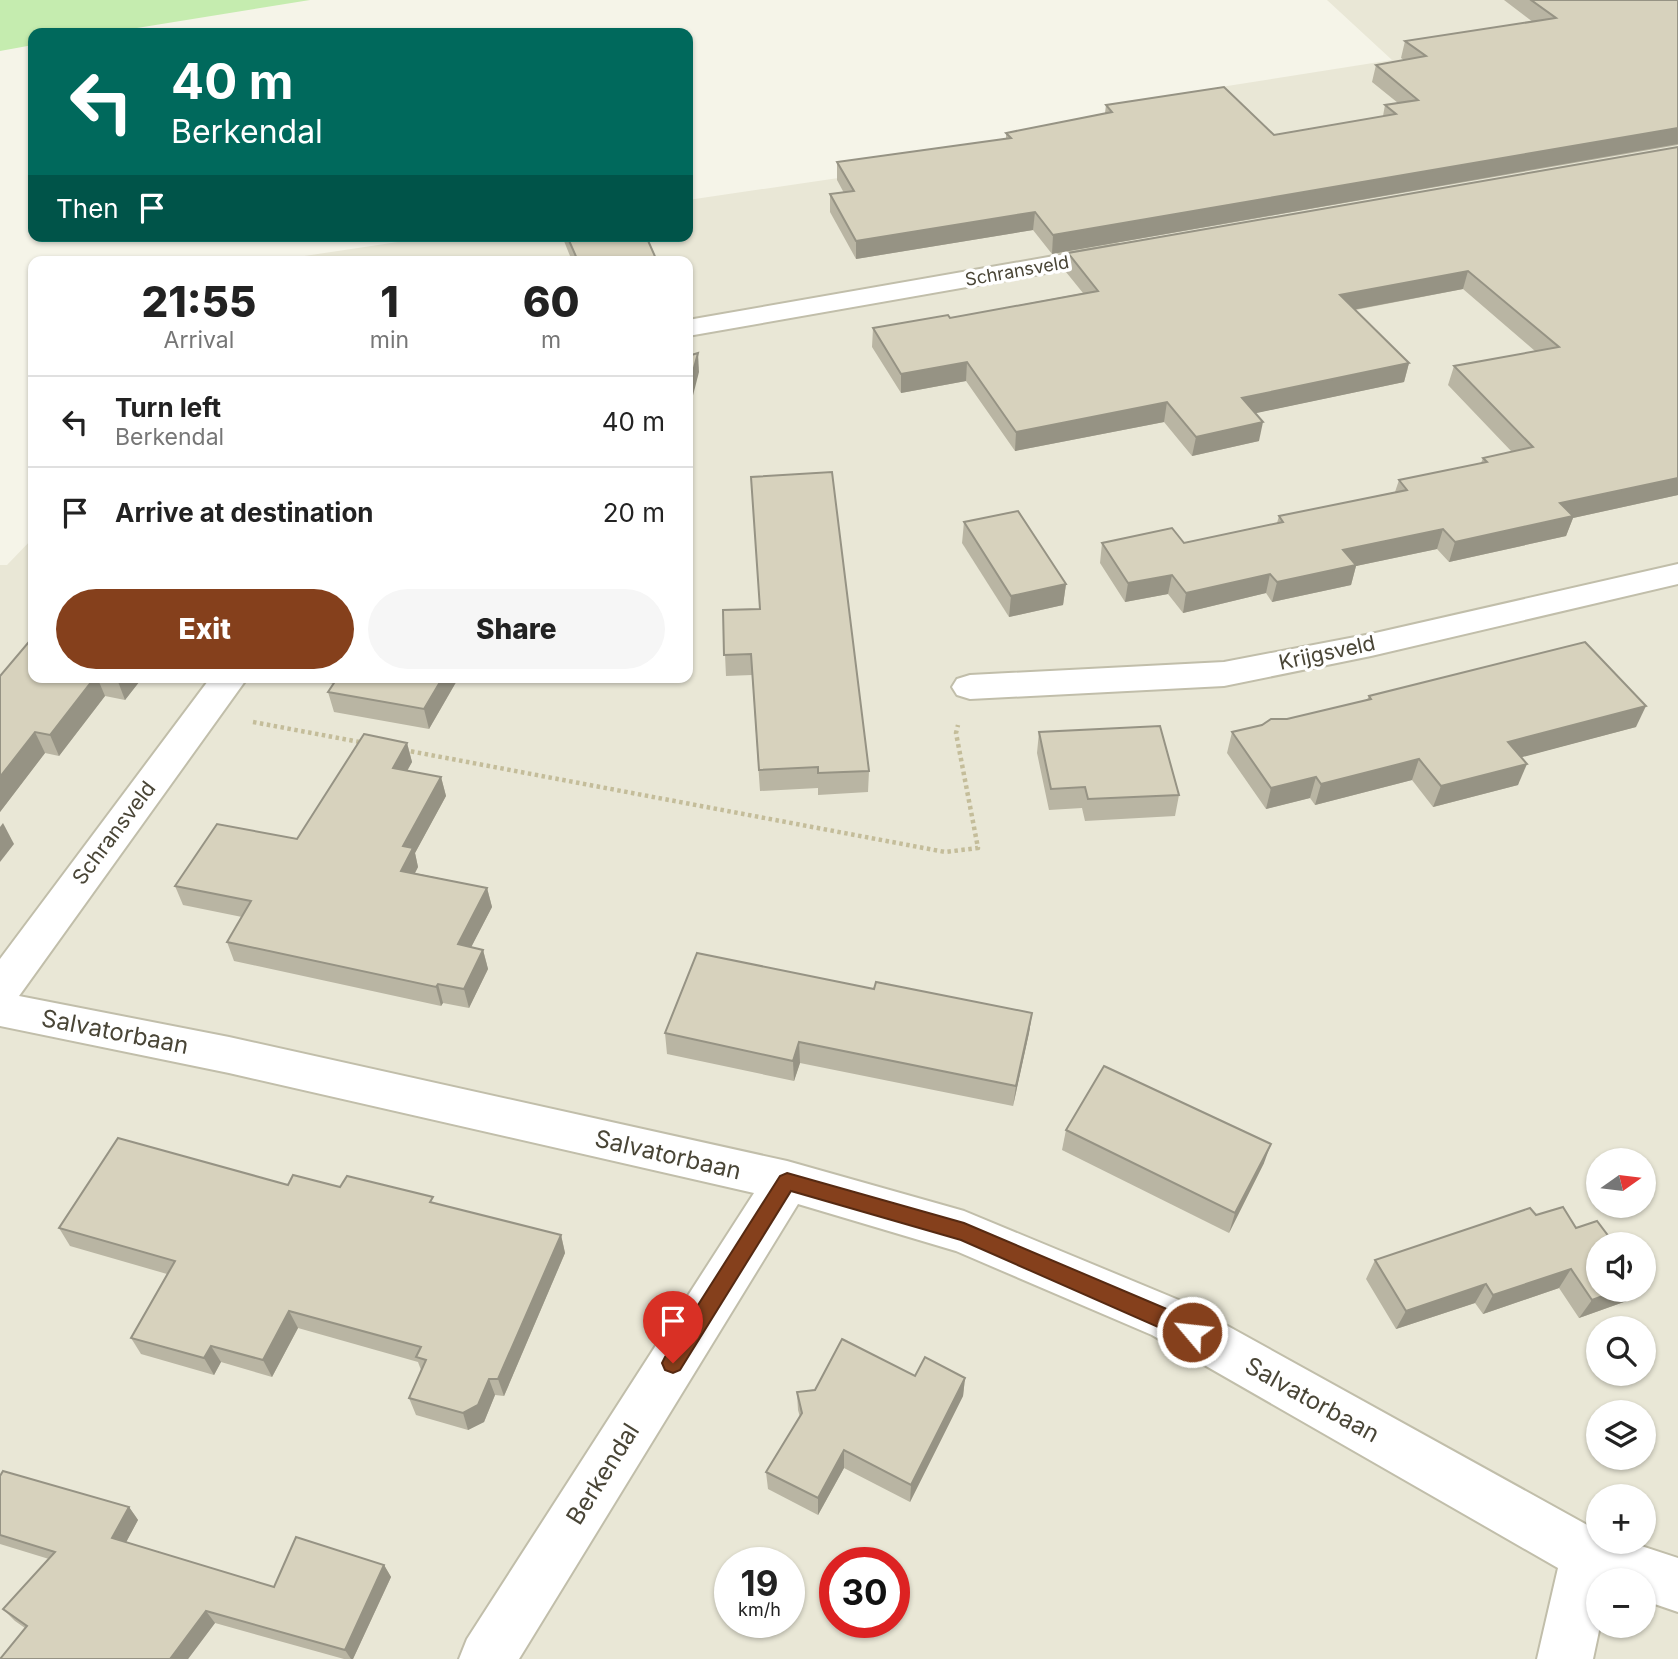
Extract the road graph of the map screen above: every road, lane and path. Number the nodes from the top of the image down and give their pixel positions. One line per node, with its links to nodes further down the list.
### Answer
1 (1143, 248): 2 (street, Schransveld)
2 (693, 327)
3 (1678, 574): 5 (street, Krijgsveld)
4 (226, 683): 6 (street, Schransveld)
5 (970, 687): 8 (path)
6 (204, 712): 7 (path); 9 (street, Schransveld)
7 (369, 744)
8 (396, 749)
9 (0, 990)
10 (0, 1009): 11 (street, Salvatorbaan)
11 (787, 1181): 12 (street, Salvatorbaan); 14 (street, Berkendal)
12 (1588, 1555): 13 (street, Salvatorbaan); 15 (street)
13 (1678, 1585)
14 (487, 1659)
15 (1565, 1659)

